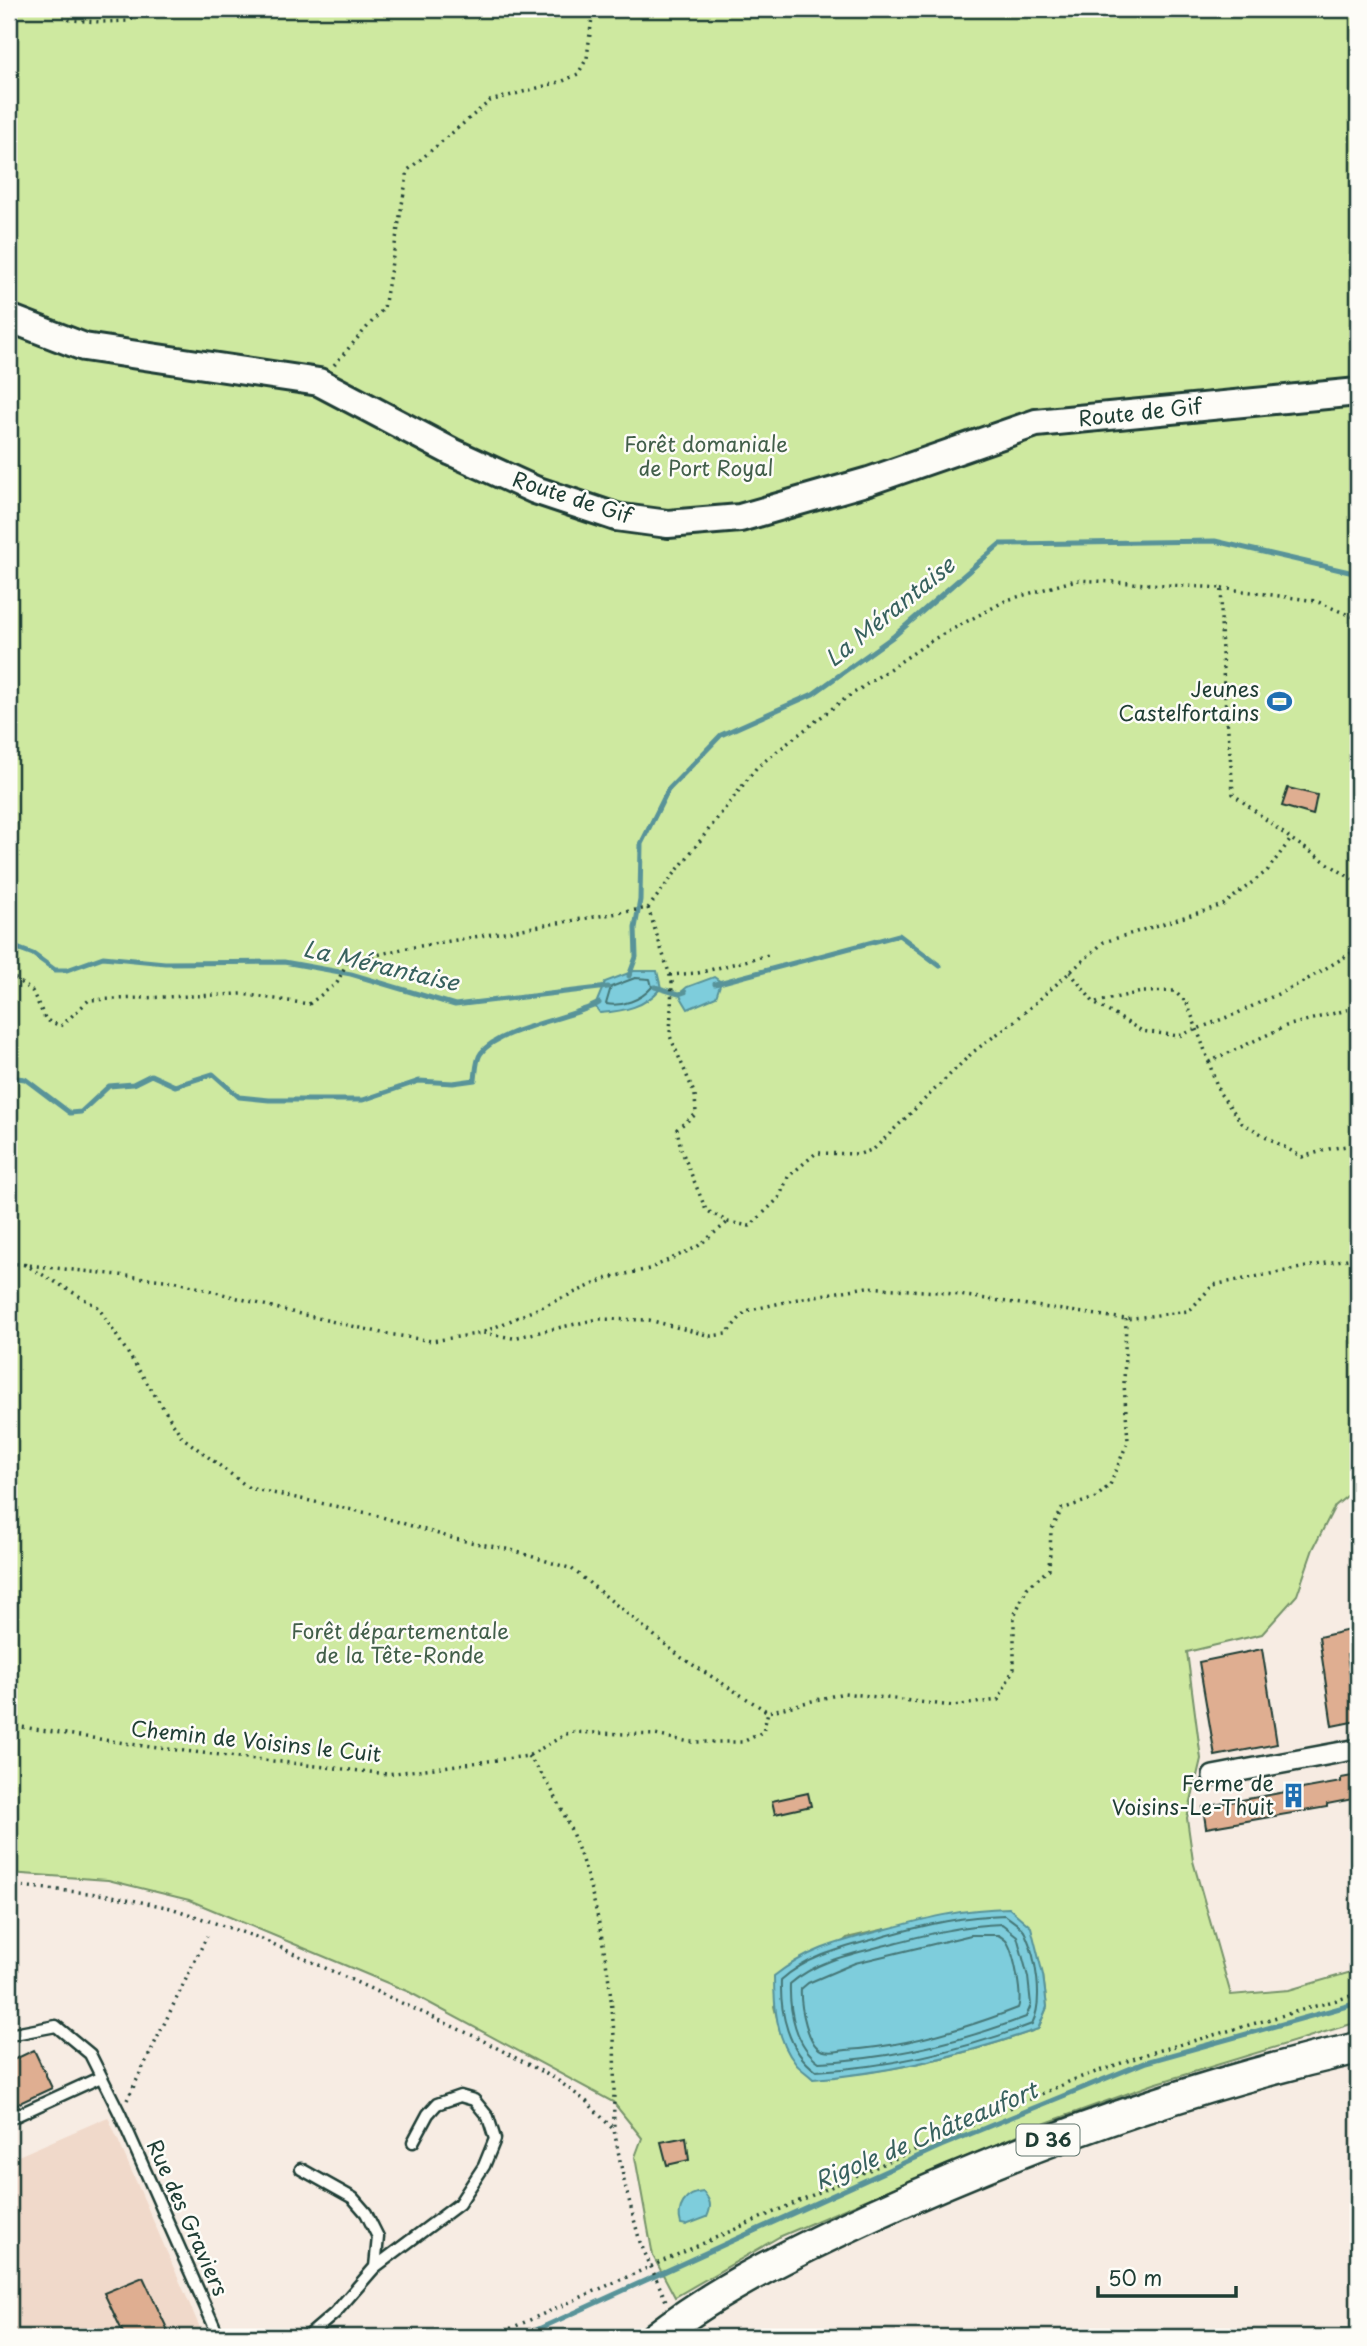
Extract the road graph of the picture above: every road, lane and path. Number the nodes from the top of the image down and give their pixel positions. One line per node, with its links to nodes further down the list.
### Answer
1 (59, 9): 2 (path)
2 (145, 9)
3 (593, 9): 5 (path)
4 (9, 318): 5 (street, Route de Gif)
5 (319, 382): 6 (street, Route de Gif)
6 (1358, 391)
7 (1222, 588): 8 (path); 9 (path); 11 (path)
8 (1358, 619)
9 (1291, 839): 10 (path); 14 (path)
10 (1358, 883)
11 (648, 908): 15 (path); 16 (path)
12 (1358, 949): 17 (path)
13 (772, 954): 16 (path)
14 (1070, 972): 17 (path); 21 (path)
15 (9, 974)
16 (670, 975): 21 (path)
17 (1094, 1003): 19 (path, bridge)
18 (1358, 1007): 19 (path)
19 (1209, 1062): 20 (path)
20 (1358, 1144)
21 (728, 1222): 26 (path)
22 (1358, 1257): 25 (path)
23 (9, 1263): 24 (path)
24 (24, 1264): 26 (path); 27 (path)
25 (1126, 1319): 26 (path); 27 (path)
26 (483, 1333)
27 (768, 1712): 30 (path, Chemin de Voisins le Cuit)
28 (9, 1725): 30 (path, Chemin de Voisins le Cuit)
29 (1358, 1749): 31 (street)
30 (528, 1756): 40 (path)
31 (1213, 1776)
32 (9, 1885): 40 (path)
33 (207, 1936): 38 (path)
34 (1358, 1994): 44 (path)
35 (9, 2035): 37 (lane, Rue des Graviers)
36 (1358, 2048): 49 (main road, D 36)
37 (102, 2077): 38 (lane, Rue des Graviers); 39 (lane)
38 (120, 2114): 46 (lane, Rue des Graviers)
39 (9, 2119)
40 (614, 2130): 44 (path)
41 (413, 2142): 43 (lane)
42 (301, 2169): 43 (lane)
43 (375, 2267): 47 (lane)
44 (649, 2267): 45 (path); 48 (path)
45 (658, 2286)
46 (219, 2337)
47 (307, 2337)
48 (491, 2337)
49 (656, 2337)

